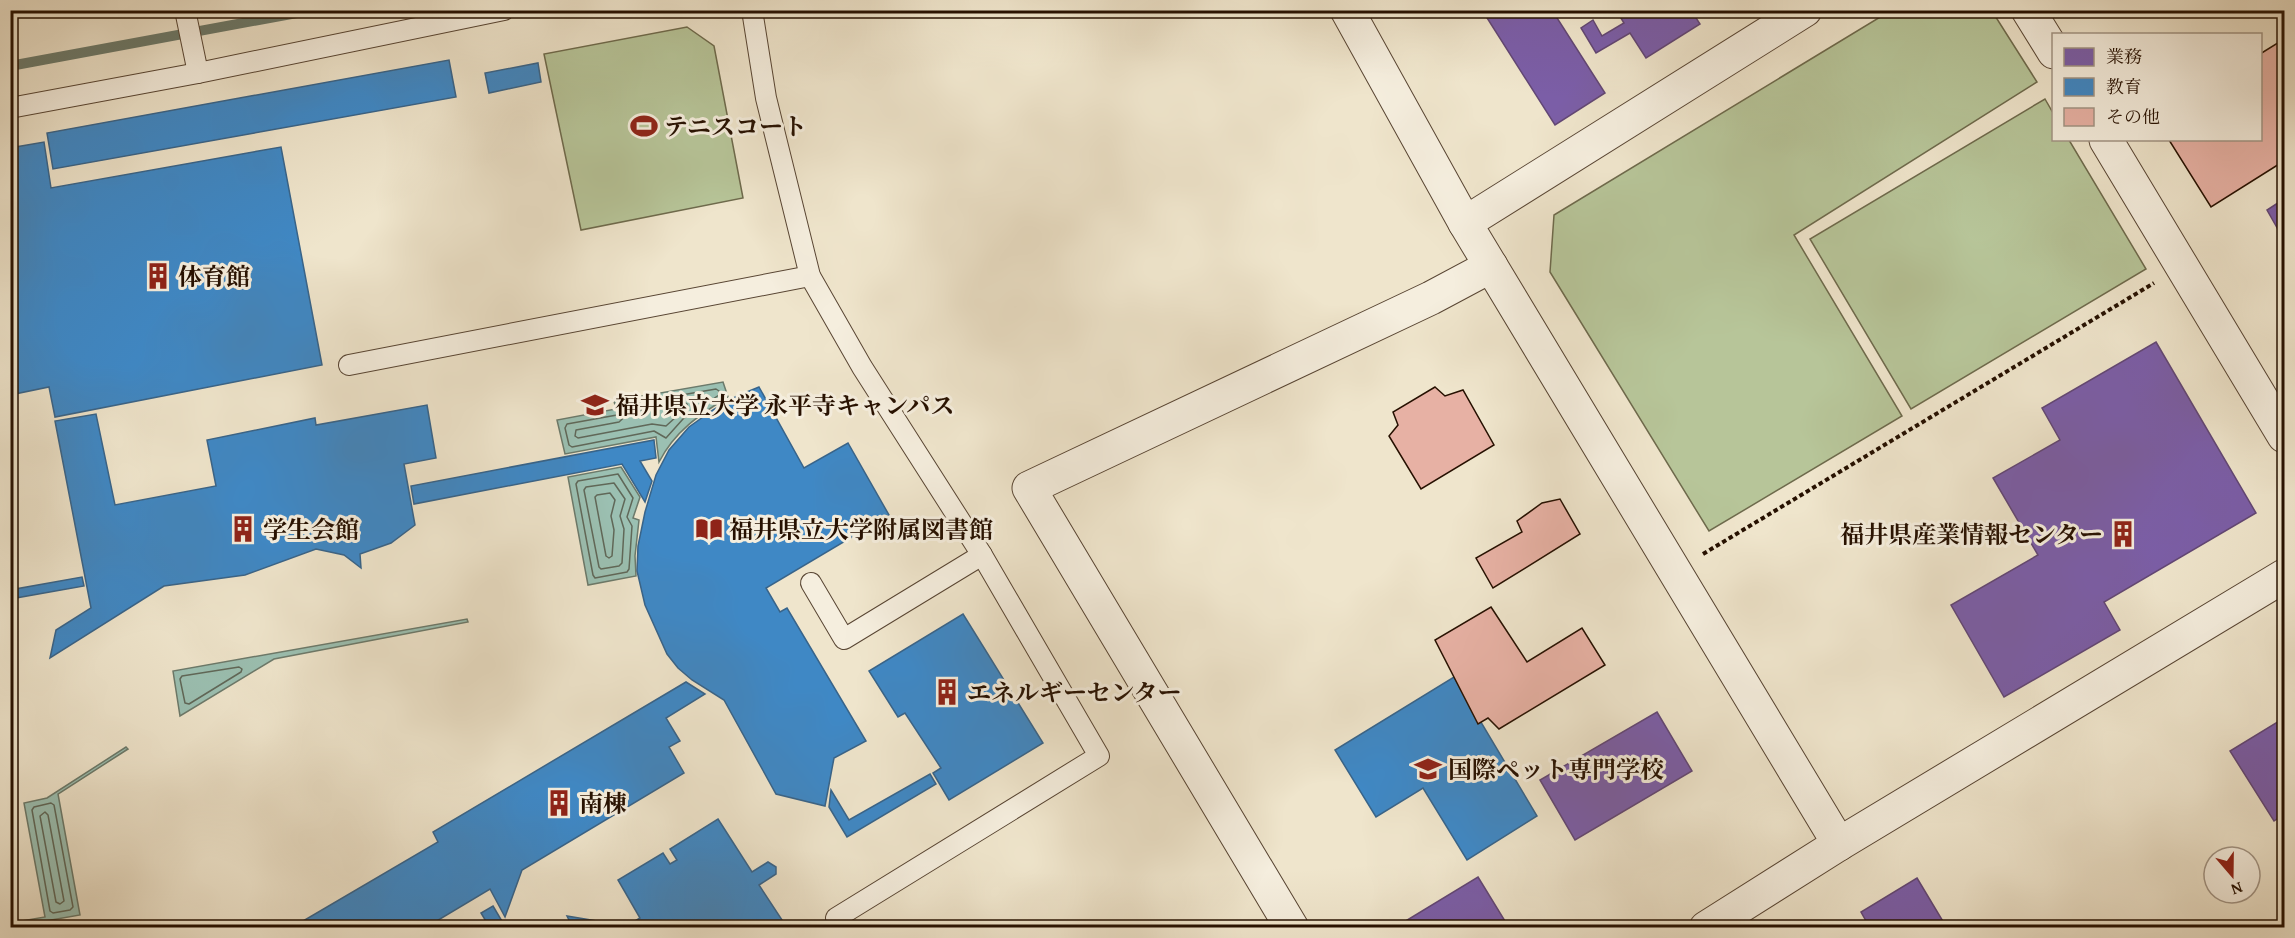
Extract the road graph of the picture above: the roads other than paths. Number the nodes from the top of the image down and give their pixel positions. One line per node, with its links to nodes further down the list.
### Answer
1 (185, 10): 8 (lane)
2 (504, 10): 8 (lane)
3 (752, 10): 13 (lane)
4 (1347, 10): 11 (street)
5 (1805, 10): 11 (street)
6 (2028, 10): 7 (street)
7 (2052, 49)
8 (198, 73): 9 (lane)
9 (10, 108)
10 (2107, 141): 15 (street)
11 (1465, 223): 12 (street)
12 (1491, 266): 19 (street); 21 (street)
13 (810, 276): 14 (lane); 16 (lane)
14 (348, 365)
15 (2284, 436)
16 (982, 555): 18 (lane); 20 (lane)
17 (2284, 576): 19 (street)
18 (811, 583)
19 (1839, 844): 22 (street)
20 (842, 927)
21 (1292, 927)
22 (1706, 927)

